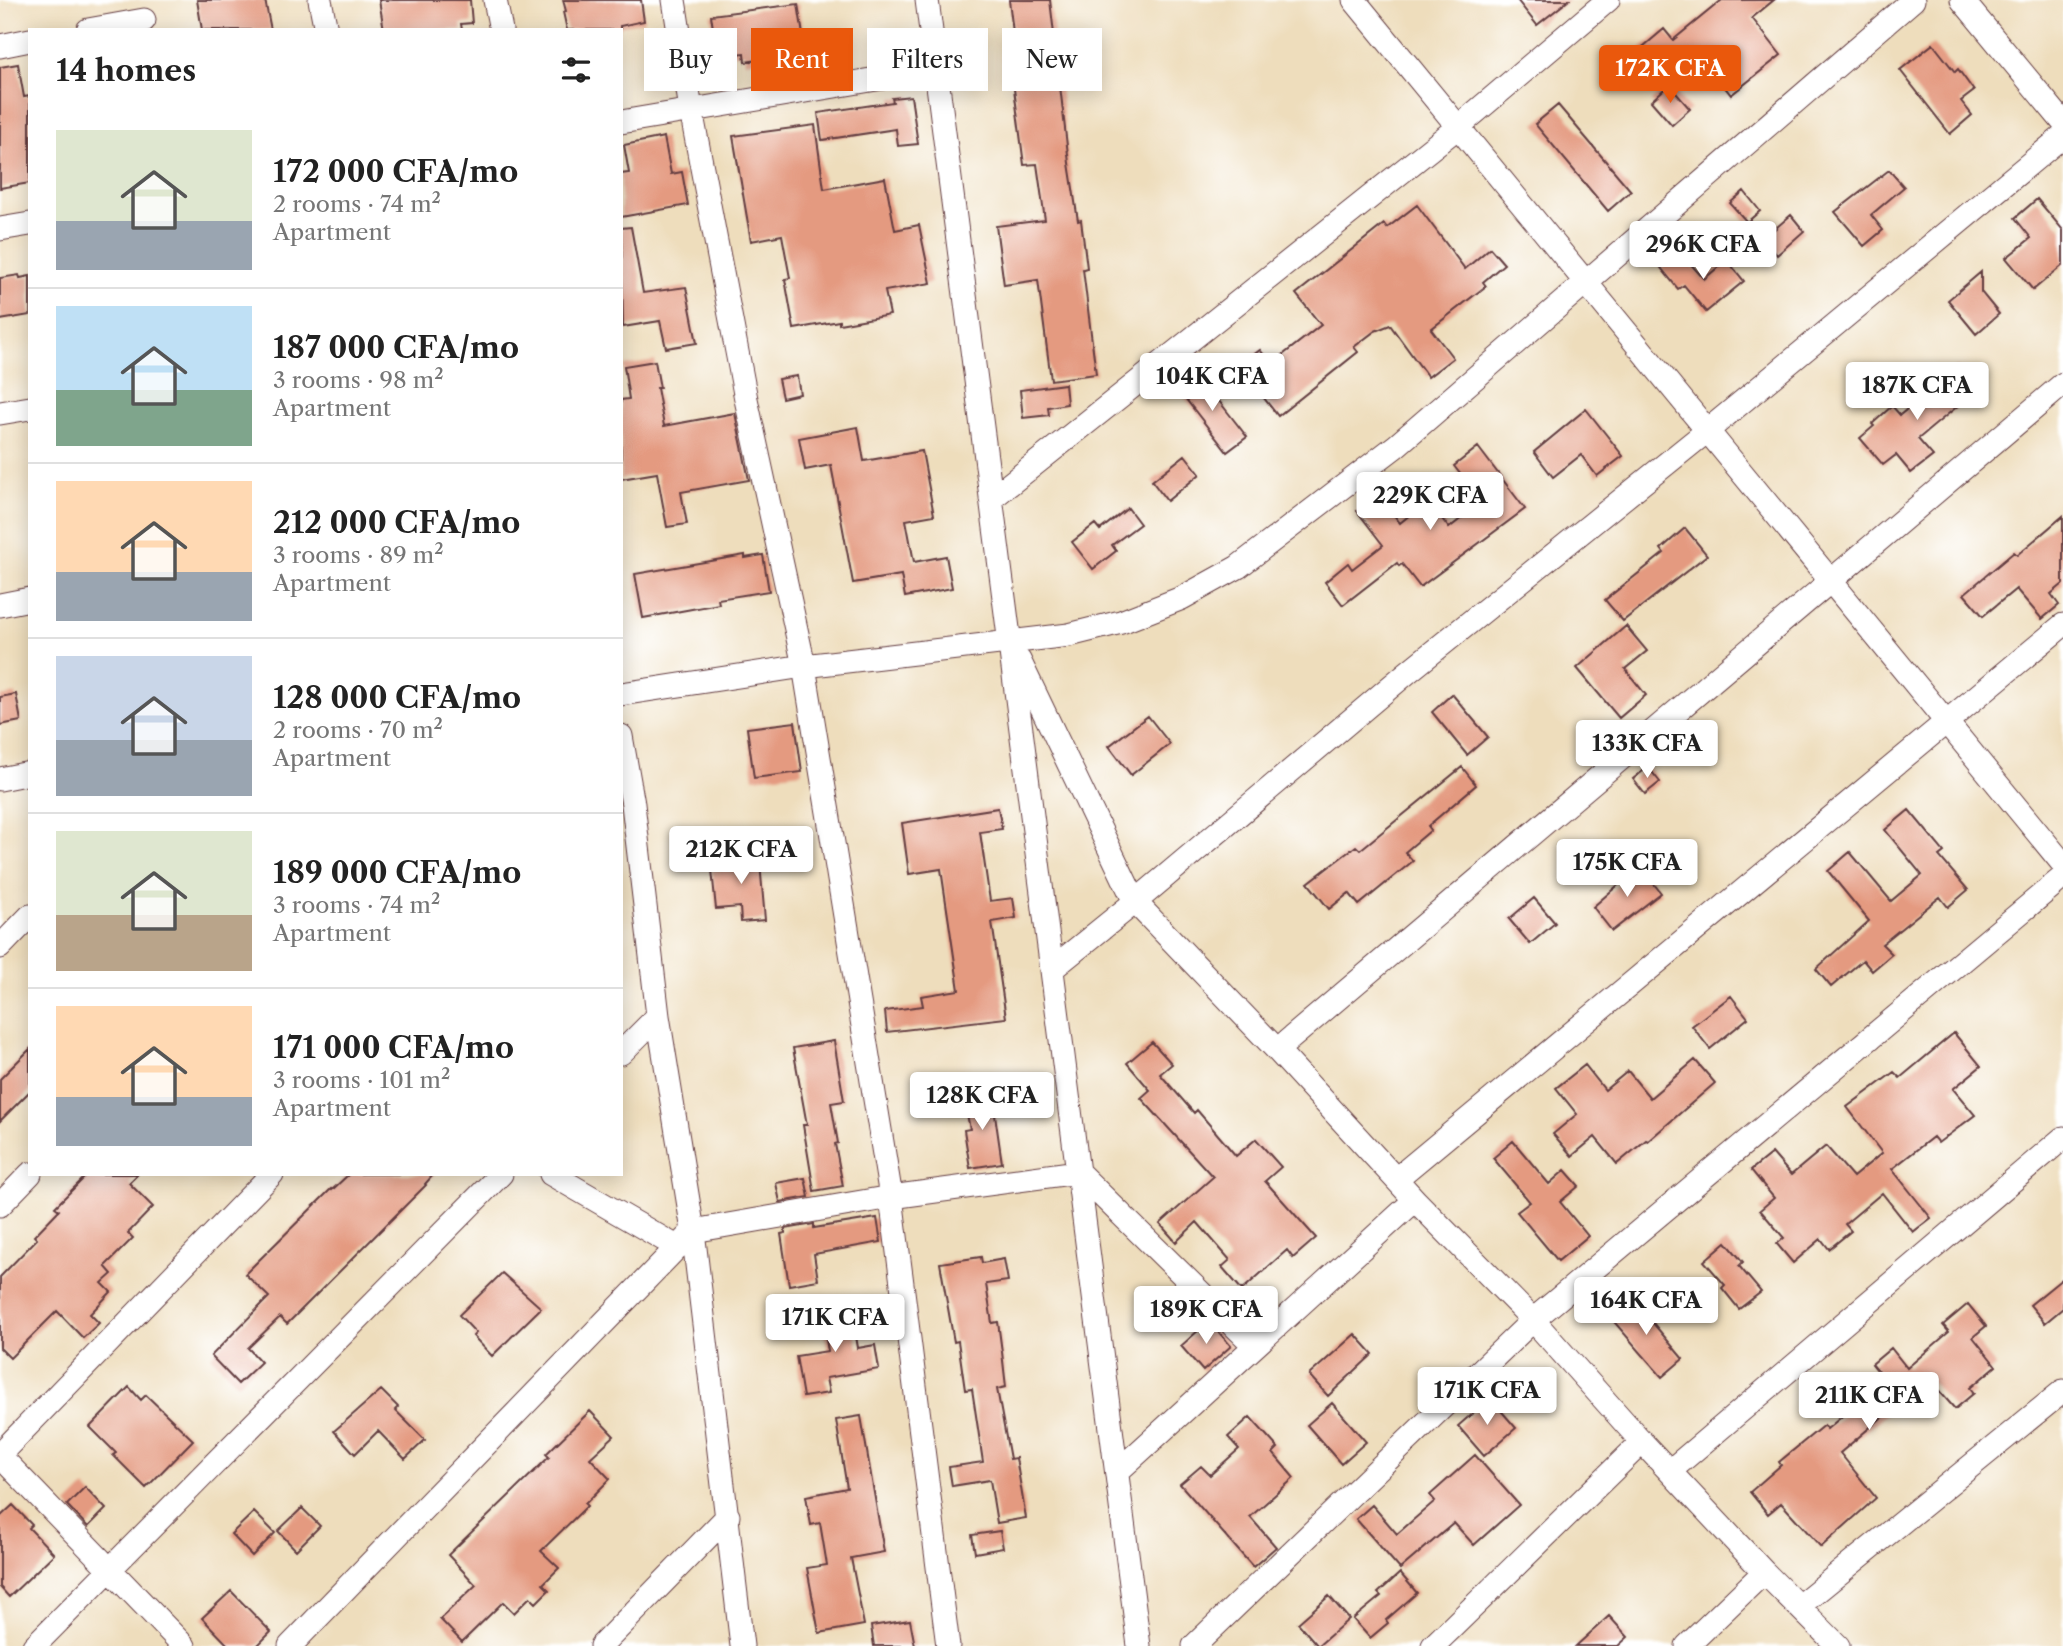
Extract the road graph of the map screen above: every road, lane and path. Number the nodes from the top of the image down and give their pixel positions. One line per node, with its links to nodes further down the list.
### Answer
1 (320, 0): 11 (street)
2 (495, 0): 12 (street)
3 (674, 0): 18 (street)
4 (927, 0): 13 (street)
5 (1354, 0): 21 (street)
6 (1608, 0): 21 (street)
7 (1913, 0): 25 (street)
8 (1962, 0): 20 (street)
9 (144, 16): 10 (street)
10 (96, 28)
11 (326, 28)
12 (501, 28)
13 (931, 28)
14 (28, 40): 15 (street)
15 (0, 46)
16 (867, 81): 18 (street)
17 (939, 91): 30 (street)
18 (691, 110): 19 (street); 36 (street)
19 (623, 121)
20 (2063, 122)
21 (1458, 127): 25 (street); 30 (street)
22 (2063, 136): 29 (street)
23 (28, 224): 24 (street)
24 (0, 229)
25 (1586, 282): 29 (street); 35 (street)
26 (2063, 384): 31 (street)
27 (28, 408): 28 (street)
28 (0, 413)
29 (1707, 431): 31 (street); 45 (street)
30 (991, 499): 35 (street)
31 (1830, 581): 38 (street); 50 (street)
32 (28, 599): 33 (street)
33 (0, 605)
34 (2063, 625): 38 (street)
35 (1010, 641): 36 (street); 45 (street); 48 (street)
36 (804, 666): 37 (street); 59 (street)
37 (623, 694)
38 (1946, 722): 43 (street); 58 (street)
39 (623, 761): 42 (street)
40 (28, 774): 41 (street)
41 (0, 779)
42 (627, 810): 49 (street)
43 (2063, 864)
44 (2063, 877): 64 (street)
45 (1135, 902): 48 (street); 50 (street)
46 (28, 918): 47 (street)
47 (0, 947)
48 (1052, 969): 53 (street)
49 (658, 1016): 51 (street); 62 (street)
50 (1277, 1050): 58 (street)
51 (623, 1052)
52 (2063, 1138): 69 (street)
53 (1078, 1172): 59 (street); 65 (street); 70 (street)
54 (28, 1176): 61 (street)
55 (270, 1176): 68 (street)
56 (499, 1176): 72 (street)
57 (554, 1176): 63 (street)
58 (1396, 1179): 60 (street)
59 (891, 1197): 62 (street); 80 (street)
60 (1415, 1200): 64 (street); 65 (street)
61 (0, 1205)
62 (693, 1231): 63 (street); 71 (street)
63 (677, 1247): 77 (street)
64 (1533, 1320): 67 (street); 82 (street)
65 (1255, 1346): 70 (street)
66 (2063, 1391): 74 (street)
67 (1642, 1442): 69 (street); 83 (street)
68 (0, 1455): 72 (street)
69 (1671, 1471): 73 (street)
70 (1117, 1472): 81 (street)
71 (728, 1516): 78 (street); 79 (street)
72 (110, 1569): 75 (street); 76 (street)
73 (1764, 1572): 74 (street); 84 (street)
74 (1799, 1606): 85 (street)
75 (34, 1646)
76 (184, 1646)
77 (290, 1646)
78 (601, 1646)
79 (743, 1646)
80 (948, 1646)
81 (1139, 1646)
82 (1194, 1646)
83 (1433, 1646)
84 (1687, 1646)
85 (1838, 1646)

